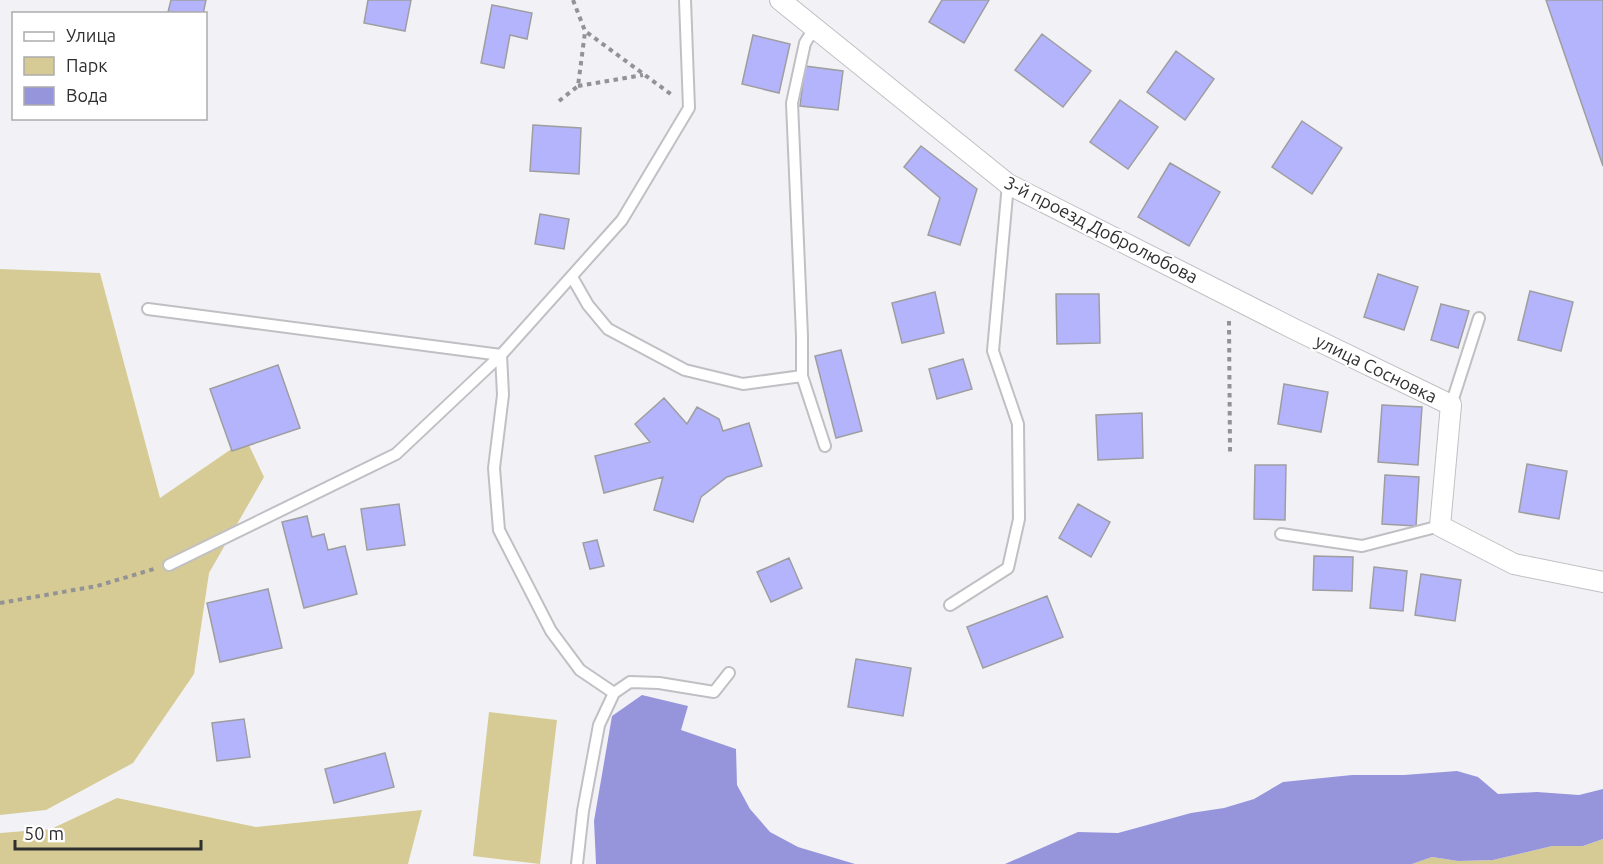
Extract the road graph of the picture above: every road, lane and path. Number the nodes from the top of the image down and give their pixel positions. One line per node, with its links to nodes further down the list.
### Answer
1 (573, 0): 5 (path)
2 (685, 0): 9 (lane)
3 (780, 0): 4 (street, 3-й проезд Добролюбова)
4 (815, 27): 10 (street, 3-й проезд Добролюбова); 17 (lane)
5 (585, 31): 6 (path); 7 (path)
6 (644, 75): 7 (path); 9 (path)
7 (578, 86): 8 (path)
8 (560, 100)
9 (689, 108): 11 (lane)
10 (1008, 184): 12 (street, 3-й проезд Добролюбова); 26 (lane)
11 (572, 277): 16 (lane); 17 (lane)
12 (1229, 296): 15 (street, 3-й проезд Добролюбова); 20 (path)
13 (148, 309): 16 (lane)
14 (1479, 318): 18 (lane)
15 (1294, 329): 18 (street, улица Сосновка)
16 (501, 355): 23 (lane); 28 (lane)
17 (802, 376): 19 (lane)
18 (1451, 405): 21 (street, улица Сосновка)
19 (825, 446)
20 (1230, 452)
21 (1440, 526): 22 (lane); 24 (street)
22 (1281, 534)
23 (169, 565): 25 (path)
24 (1603, 582)
25 (0, 603)
26 (950, 605)
27 (729, 674): 28 (lane)
28 (614, 693): 29 (lane)
29 (577, 864)

